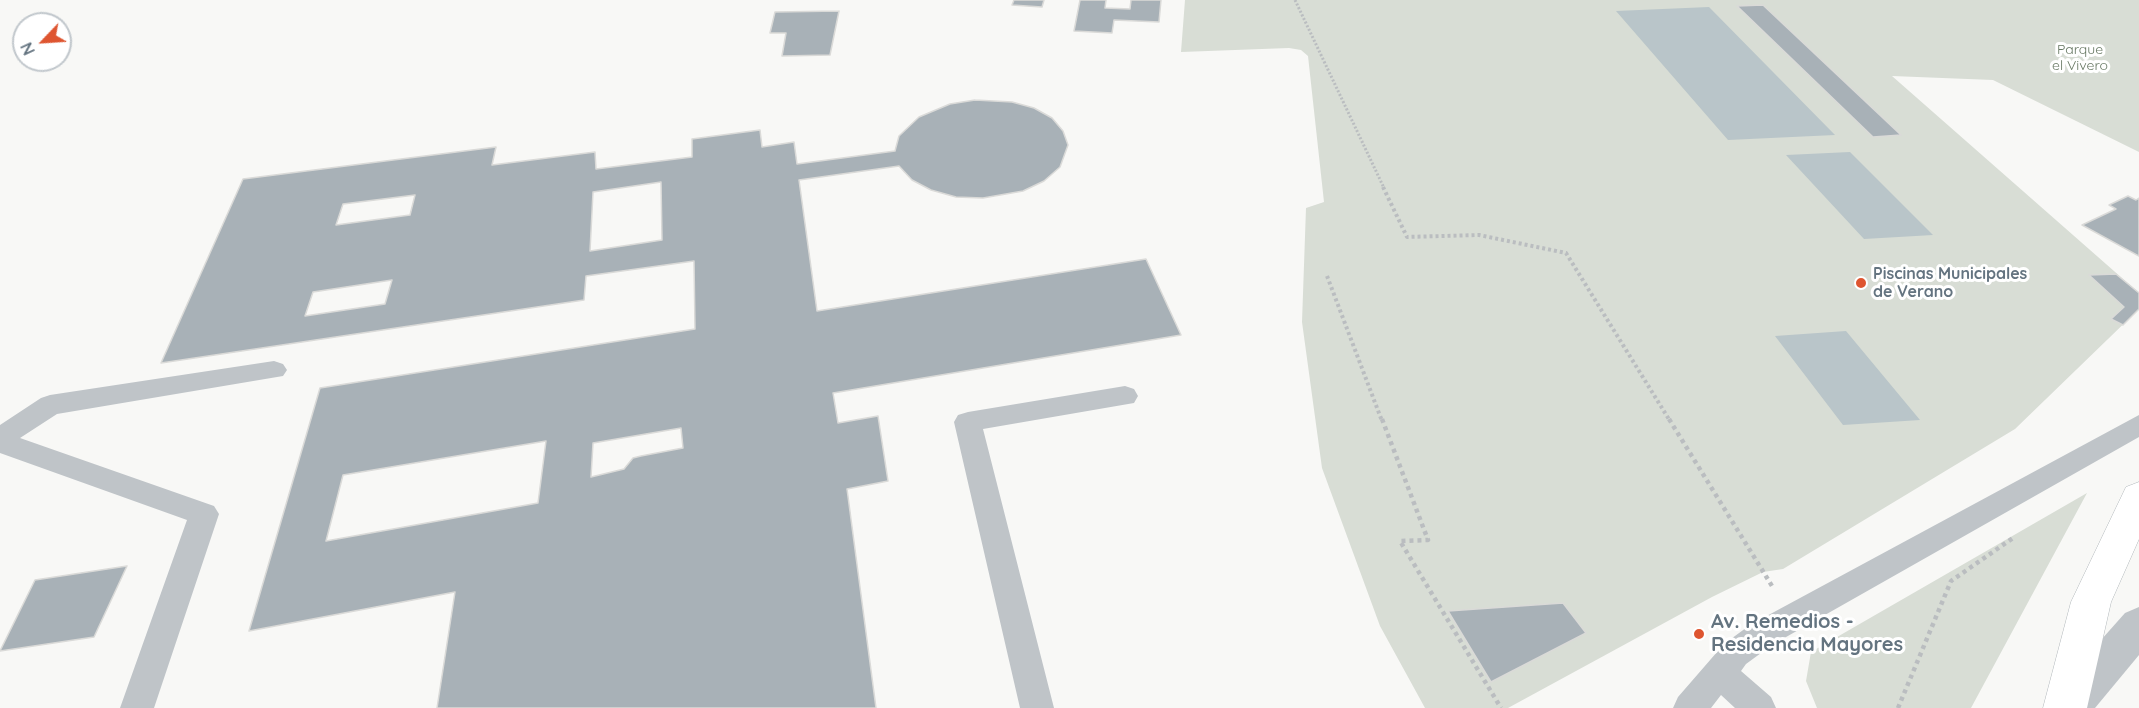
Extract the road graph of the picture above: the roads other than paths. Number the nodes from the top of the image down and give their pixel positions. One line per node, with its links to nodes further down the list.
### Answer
1 (274, 370): 4 (lane)
2 (1125, 396): 9 (lane)
3 (2139, 425): 7 (lane)
4 (0, 440): 8 (lane)
5 (2139, 497): 12 (main road)
6 (2139, 625): 12 (street)
7 (1720, 673): 10 (lane); 11 (lane)
8 (137, 708)
9 (1037, 708)
10 (1690, 708)
11 (1759, 708)
12 (2066, 708)

